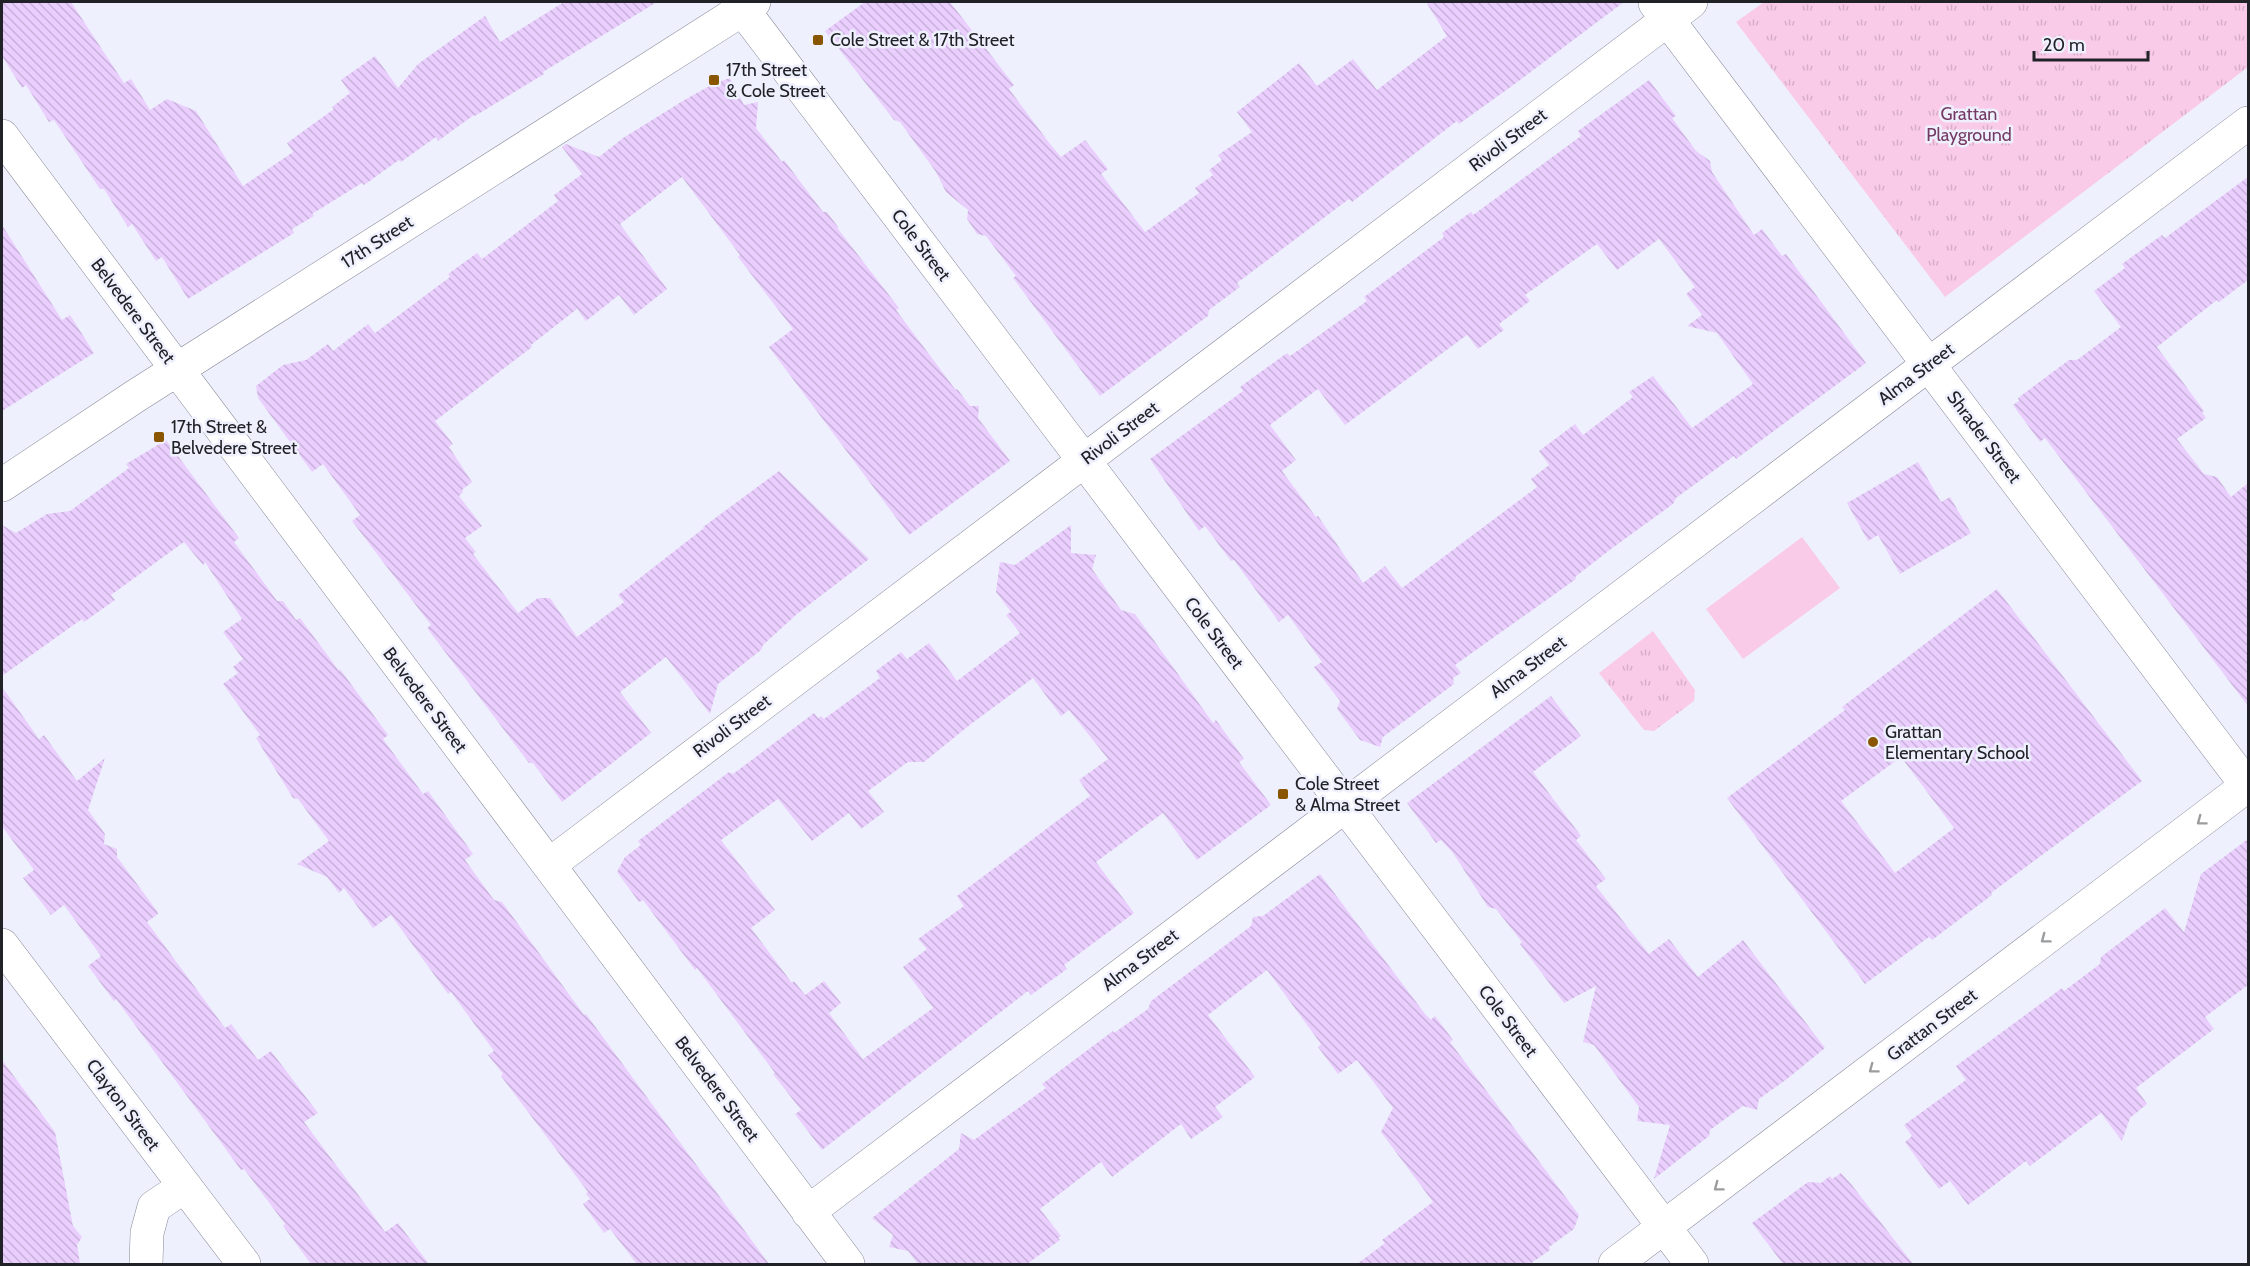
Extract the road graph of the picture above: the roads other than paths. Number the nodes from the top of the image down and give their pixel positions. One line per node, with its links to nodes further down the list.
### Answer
1 (744, 4): 6 (street, 17th Street); 7 (street, Cole Street)
2 (1671, 8): 5 (street, Shrader Street); 7 (street, Rivoli Street)
3 (2248, 123): 5 (street, Alma Street)
4 (2, 136): 6 (street, Belvedere Street)
5 (1929, 365): 9 (street, Shrader Street); 10 (street, Alma Street)
6 (177, 369): 8 (street, 17th Street); 11 (street, Belvedere Street)
7 (1084, 460): 10 (street, Cole Street); 11 (street, Rivoli Street)
8 (2, 485)
9 (2248, 786): 15 (street, Grattan Street, one-way to 15)
10 (1345, 806): 14 (street, Alma Street); 15 (street, Cole Street)
11 (549, 865): 14 (street, Belvedere Street)
12 (2, 945): 13 (street, Clayton Street)
13 (185, 1185): 16 (street); 17 (street, Clayton Street)
14 (808, 1212): 18 (street, Belvedere Street)
15 (1664, 1228): 19 (street, Grattan Street); 20 (street, Cole Street)
16 (146, 1264)
17 (244, 1264)
18 (848, 1264)
19 (1615, 1264)
20 (1692, 1264)

